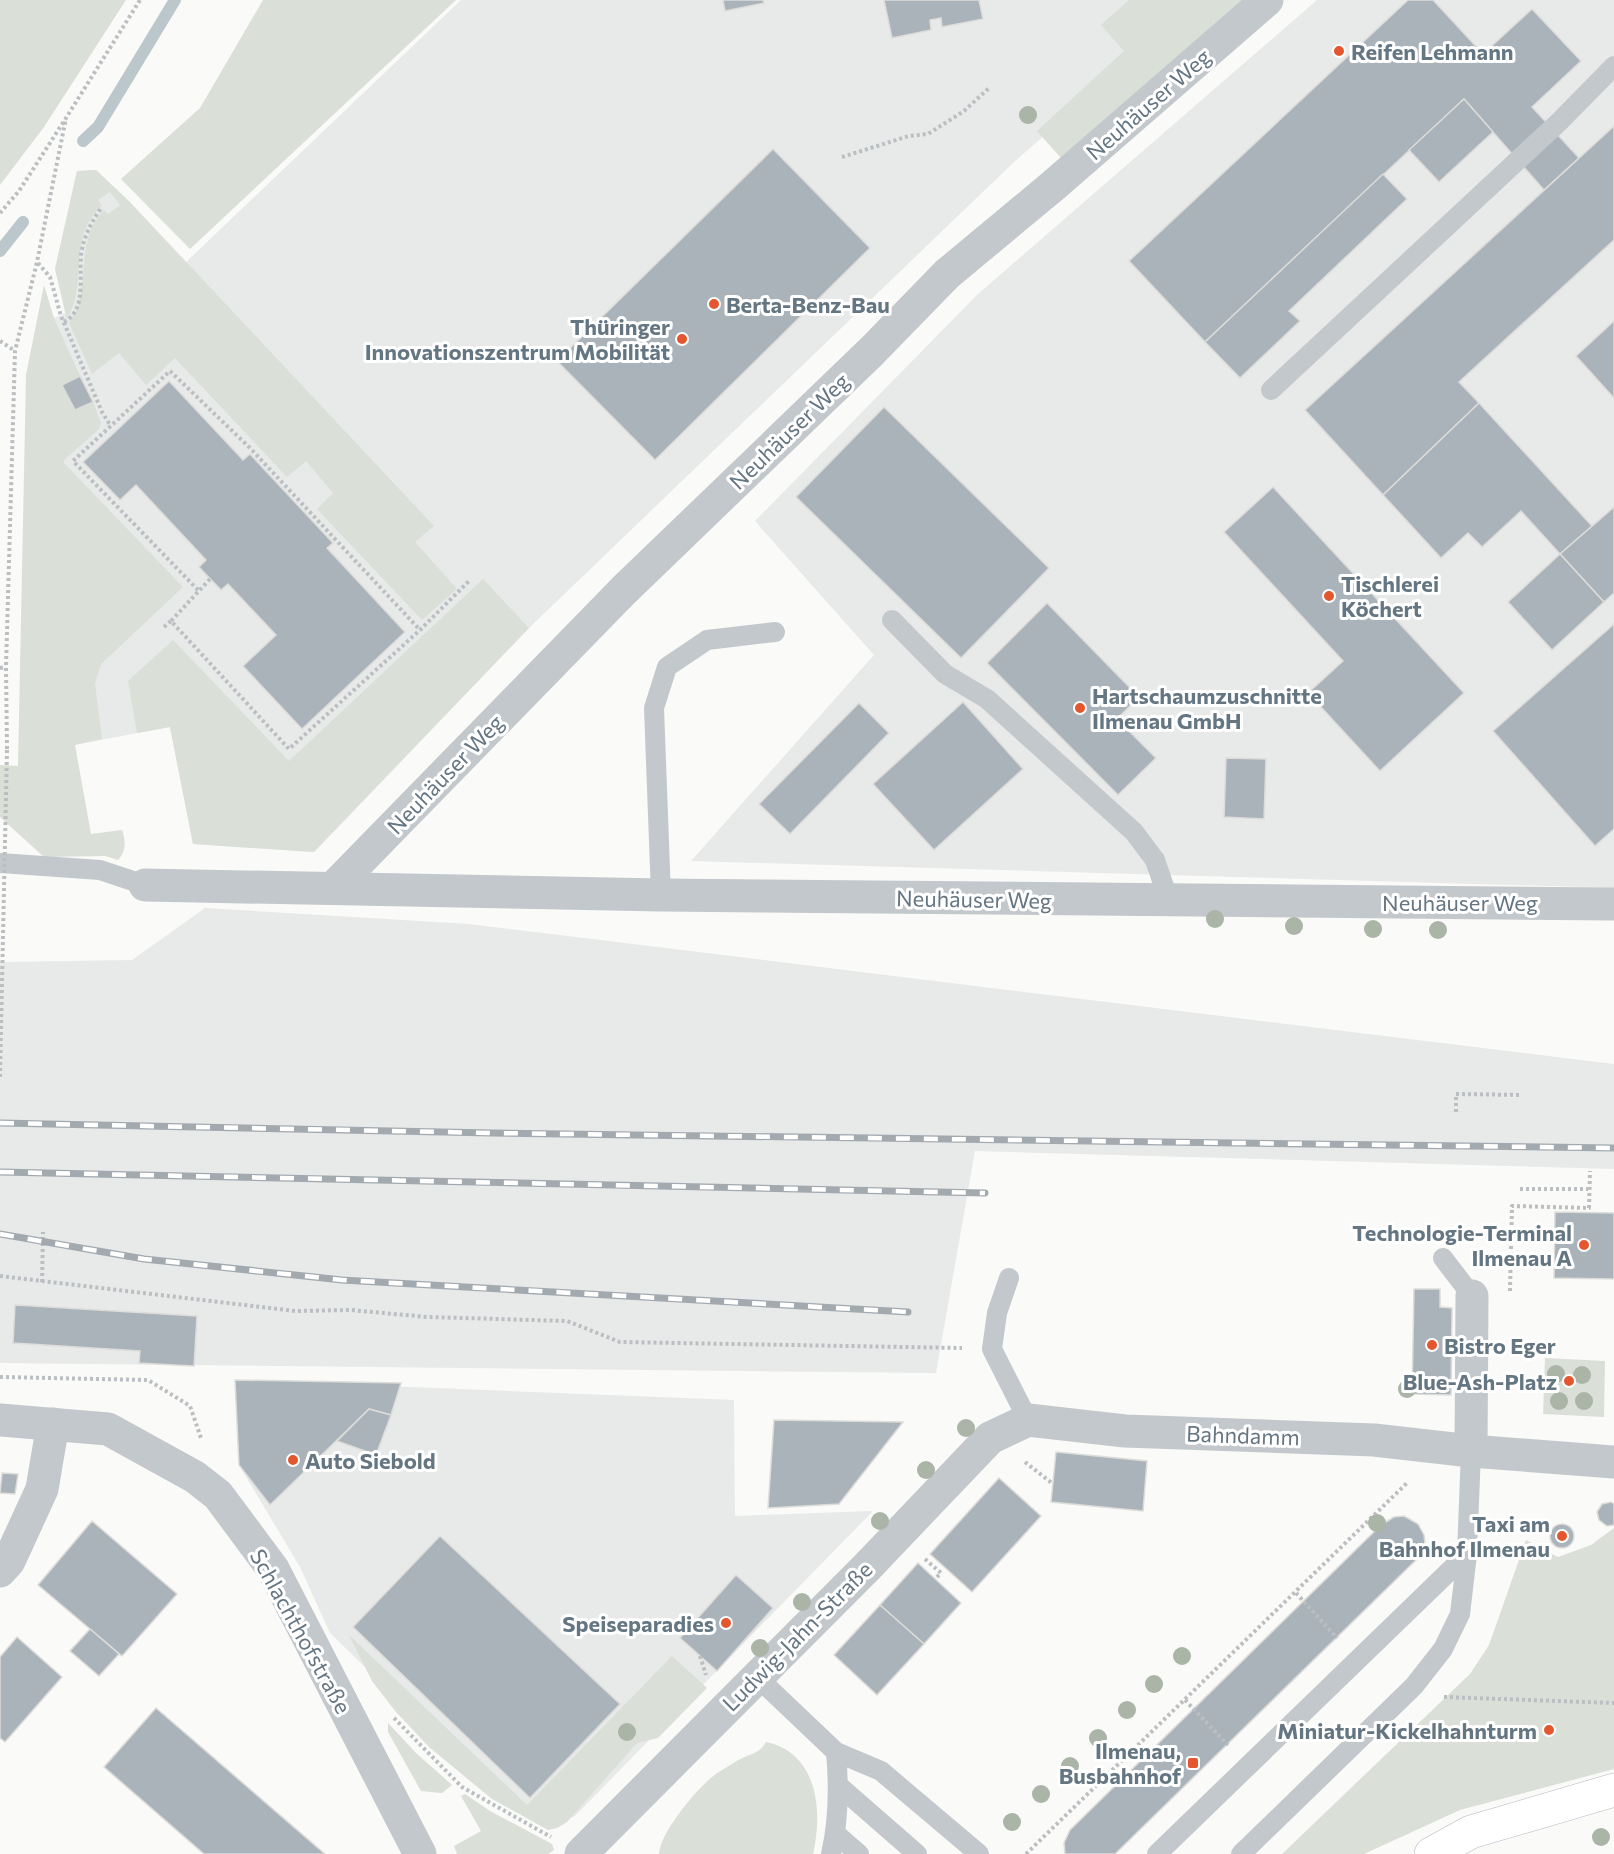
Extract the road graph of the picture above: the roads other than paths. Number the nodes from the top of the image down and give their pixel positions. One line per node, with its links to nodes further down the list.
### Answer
1 (1267, 0): 8 (street, Neuhäuser Weg)
2 (1614, 66): 3 (lane)
3 (1271, 390)
4 (892, 620): 10 (lane)
5 (775, 632): 9 (lane)
6 (0, 863): 7 (lane, Neuhäuser Weg)
7 (145, 885): 8 (street, Neuhäuser Weg)
8 (334, 887): 9 (street, Neuhäuser Weg)
9 (661, 895): 10 (street, Neuhäuser Weg)
10 (1170, 901): 11 (street, Neuhäuser Weg)
11 (1614, 904)
12 (1443, 1258): 14 (lane)
13 (1009, 1278): 16 (lane)
14 (1472, 1296): 18 (street)
15 (0, 1420): 17 (street, Schlachthofstraße)
16 (1022, 1422): 18 (street, Bahndamm); 22 (street, Ludwig-Jahn-Straße)
17 (53, 1424): 21 (street); 27 (street, Schlachthofstraße)
18 (1456, 1450): 19 (street, Bahndamm); 20 (lane)
19 (1614, 1462)
20 (1467, 1554): 33 (lane); 34 (lane)
21 (0, 1571)
22 (757, 1677): 23 (lane); 28 (street, Ludwig-Jahn-Straße)
23 (836, 1752): 24 (lane); 32 (lane)
24 (839, 1786): 26 (lane); 31 (lane)
25 (1614, 1790): 35 (main road)
26 (836, 1834): 29 (lane); 30 (lane)
27 (420, 1854)
28 (581, 1854)
29 (831, 1854)
30 (859, 1854)
31 (916, 1854)
32 (979, 1854)
33 (1157, 1854)
34 (1241, 1854)
35 (1431, 1854)

